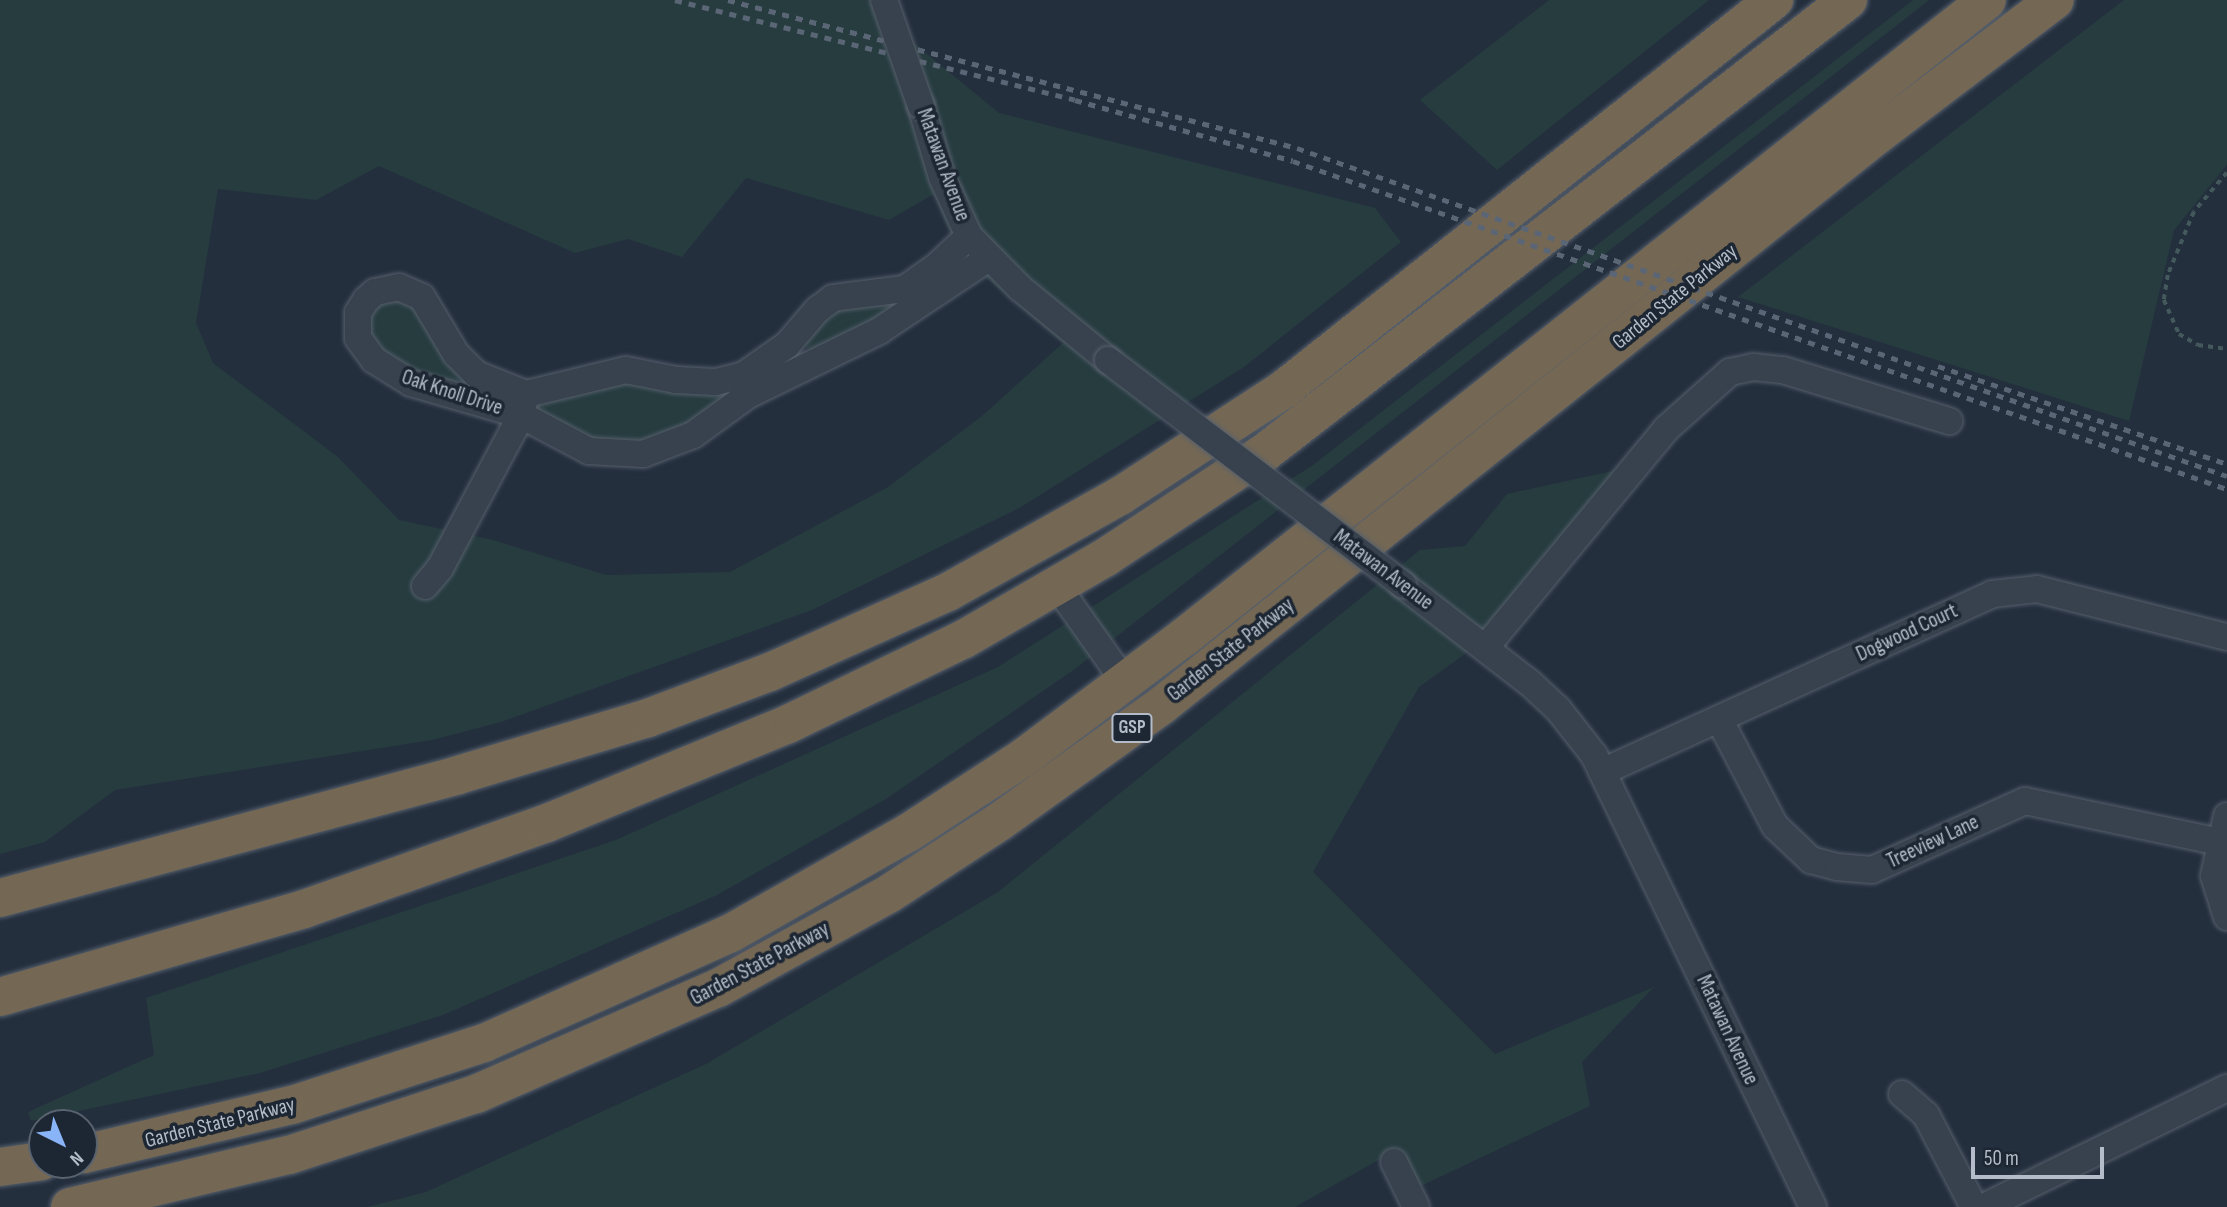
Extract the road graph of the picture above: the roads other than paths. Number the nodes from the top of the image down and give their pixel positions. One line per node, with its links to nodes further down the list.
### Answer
1 (884, 0): 6 (street, Matawan Avenue, bridge)
2 (1774, 0): 24 (highway)
3 (1849, 0): 16 (highway)
4 (1987, 0): 19 (highway, Garden State Parkway / GSP)
5 (2055, 0): 33 (highway, Garden State Parkway / GSP)
6 (969, 236): 7 (street, Matawan Avenue); 8 (street, Oak Knoll Drive)
7 (986, 259): 8 (street, Oak Knoll Drive); 18 (street, Matawan Avenue, bridge)
8 (910, 298): 9 (street, Oak Knoll Drive); 11 (street, Oak Knoll Drive)
9 (787, 345): 11 (street); 13 (street, Oak Knoll Drive)
10 (1756, 349): 12 (street)
11 (805, 366): 13 (street, Oak Knoll Drive)
12 (1730, 372): 14 (street); 18 (street)
13 (523, 404): 13 (street, Oak Knoll Drive); 15 (street)
14 (1949, 421)
15 (425, 586)
16 (1057, 586): 19 (street); 26 (highway)
17 (2227, 637): 20 (street, Dogwood Court)
18 (1485, 648): 21 (street, Matawan Avenue)
19 (1125, 682): 29 (highway, Garden State Parkway / GSP)
20 (1719, 719): 21 (street, Dogwood Court); 23 (street, Treeview Lane)
21 (1602, 772): 35 (street, Matawan Avenue)
22 (2227, 816): 23 (street)
23 (2220, 842): 25 (street)
24 (0, 898)
25 (2227, 917)
26 (0, 997)
27 (2227, 1088): 37 (street)
28 (1902, 1094): 36 (street)
29 (98, 1151)
30 (1394, 1162): 34 (street)
31 (28, 1163): 32 (highway)
32 (0, 1167)
33 (70, 1207)
34 (1416, 1207)
35 (1813, 1207)
36 (1974, 1207)
37 (1984, 1207)

